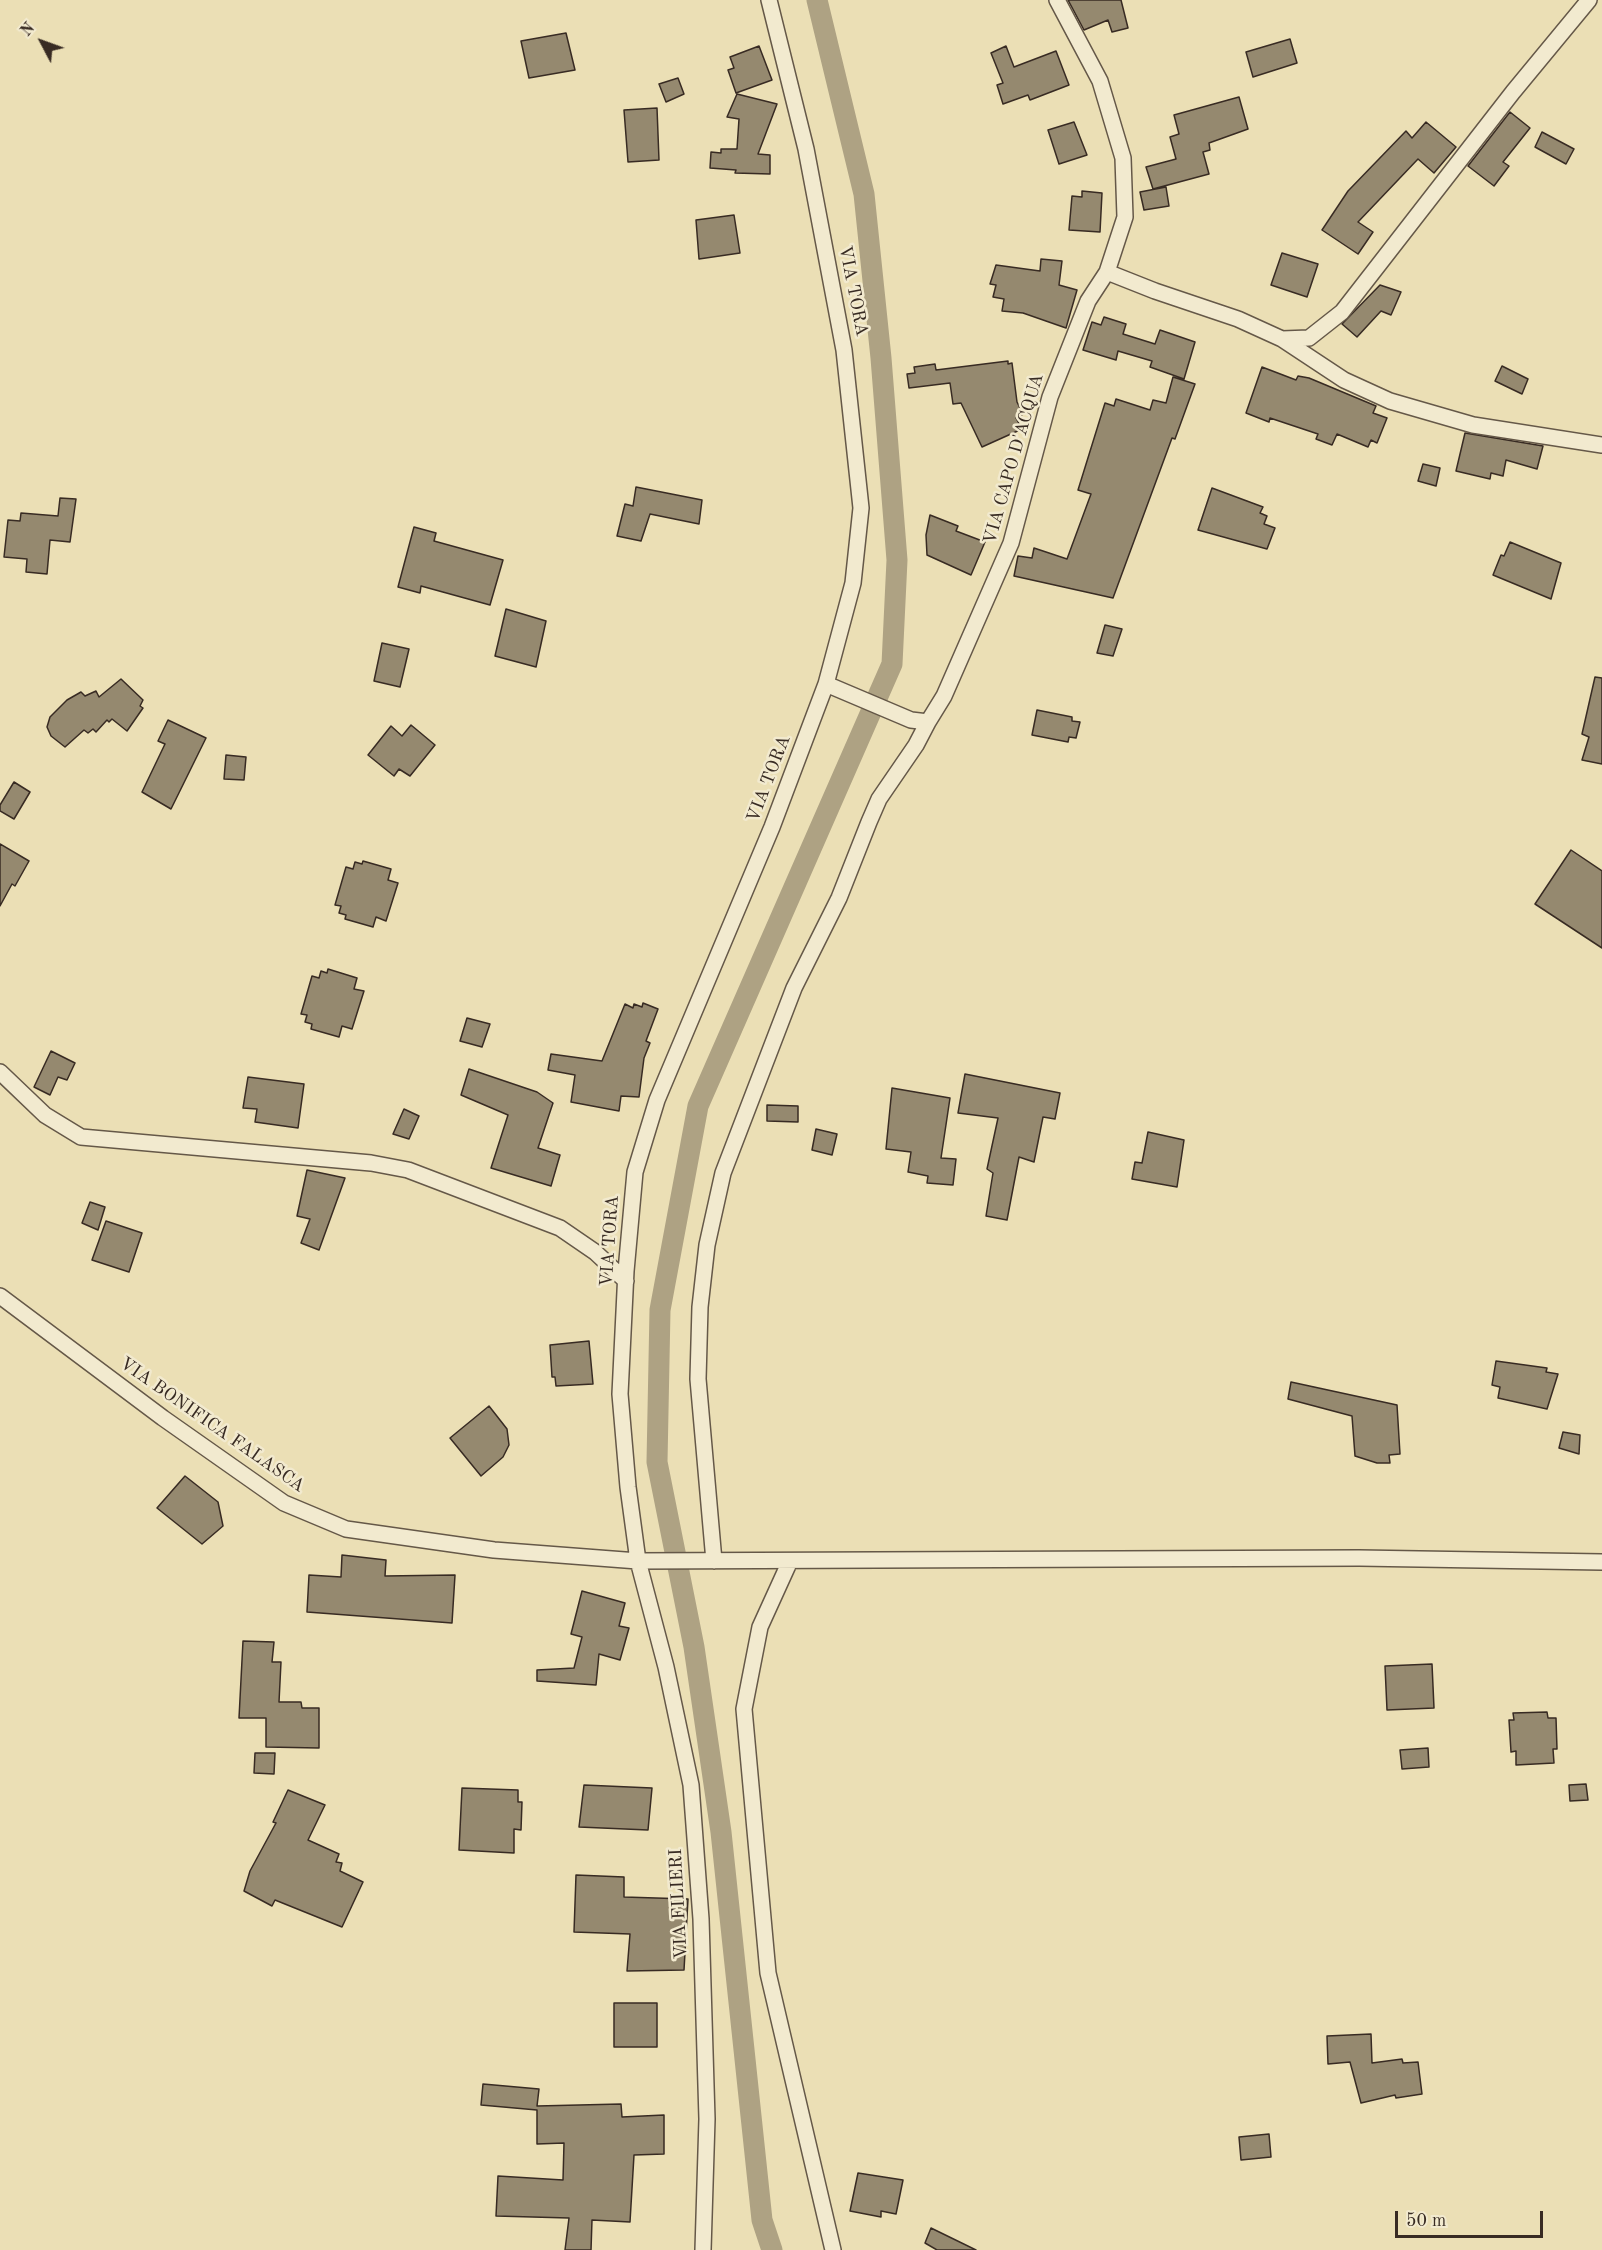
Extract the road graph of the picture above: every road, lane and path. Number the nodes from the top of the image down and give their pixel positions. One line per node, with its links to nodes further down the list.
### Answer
1 (769, 0): 7 (street, VIA TORA)
2 (1057, 0): 4 (street, VIA CAPO D'ACQUA)
3 (1589, 0): 5 (street)
4 (1107, 272): 5 (street); 8 (street, VIA CAPO D'ACQUA)
5 (1282, 339): 6 (street)
6 (1602, 446)
7 (830, 686): 8 (street); 10 (street, VIA TORA)
8 (928, 722): 13 (street, VIA CAPO D'ACQUA)
9 (0, 1072): 10 (street)
10 (626, 1281): 12 (street, VIA TORA)
11 (0, 1296): 12 (street, VIA BONIFICA FALASCA)
12 (638, 1561): 13 (street, VIA BONIFICA FALASCA); 16 (street, VIA FILIERI)
13 (708, 1561): 14 (street, VIA BONIFICA FALASCA)
14 (790, 1561): 15 (street, VIA BONIFICA FALASCA); 17 (street)
15 (1602, 1562)
16 (705, 2246)
17 (833, 2250)

